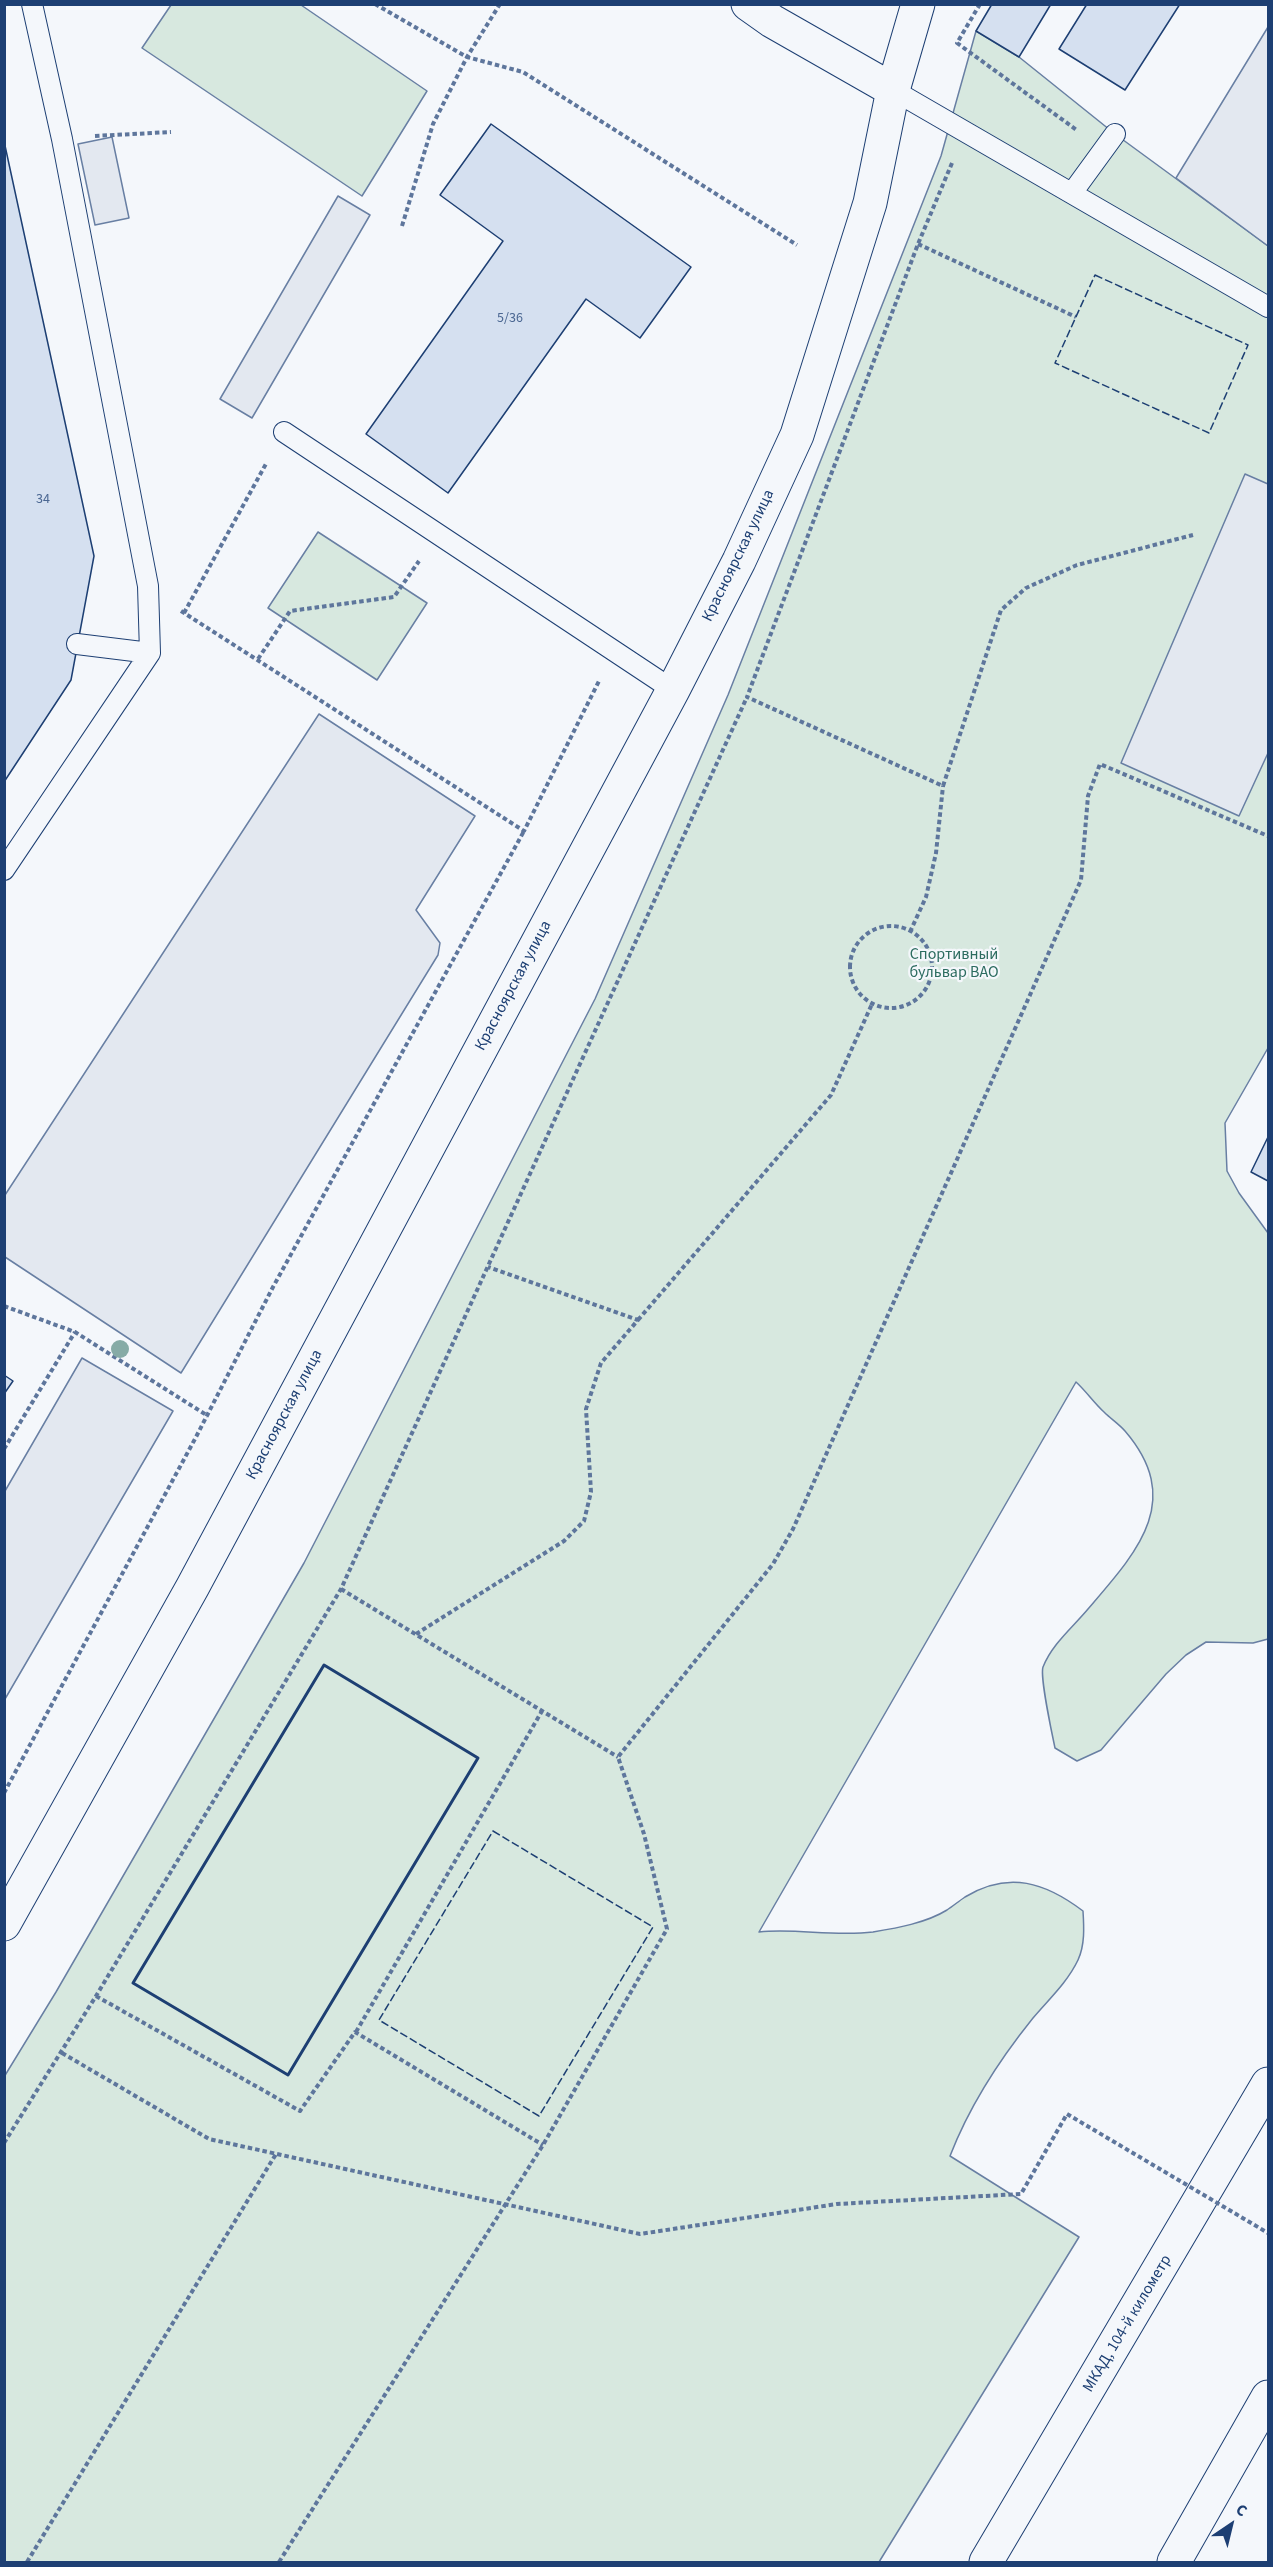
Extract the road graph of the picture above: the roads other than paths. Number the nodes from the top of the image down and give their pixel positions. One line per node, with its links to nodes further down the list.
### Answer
1 (32, 4): 10 (lane)
2 (748, 4): 4 (main road)
3 (918, 4): 4 (main road, Красноярская улица)
4 (893, 90): 6 (lane); 11 (main road, Красноярская улица)
5 (1109, 142): 6 (lane)
6 (1072, 193): 7 (lane)
7 (1269, 306)
8 (284, 432): 11 (lane)
9 (77, 644): 10 (lane)
10 (150, 652): 12 (lane)
11 (673, 690): 13 (main road, Красноярская улица)
12 (4, 870)
13 (4, 1924)
14 (1269, 2084): 16 (main road, МКАД, 104-й километр)
15 (1269, 2397): 17 (main road)
16 (986, 2562)
17 (1174, 2562)

